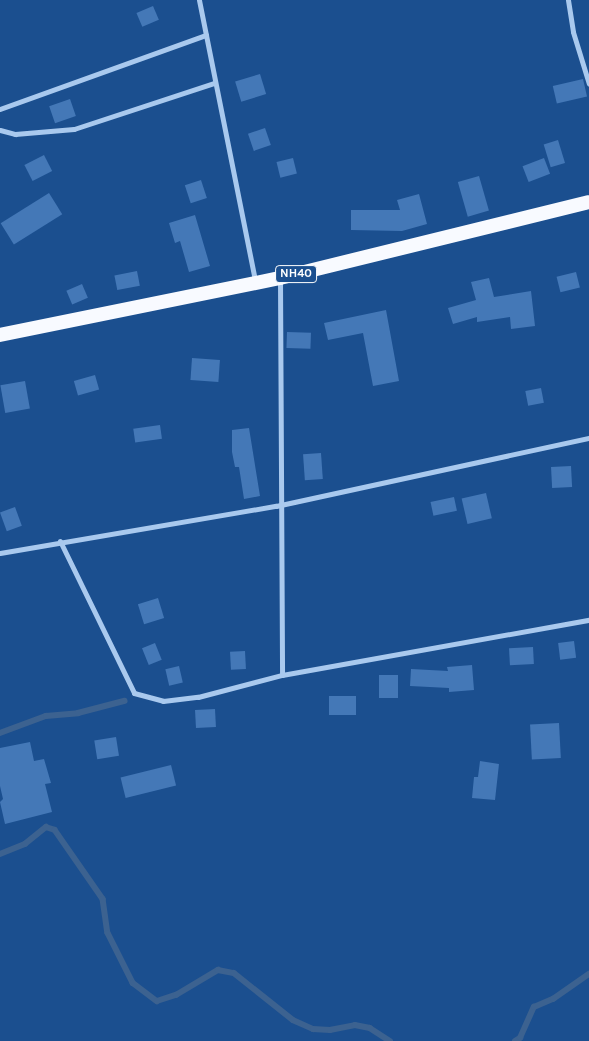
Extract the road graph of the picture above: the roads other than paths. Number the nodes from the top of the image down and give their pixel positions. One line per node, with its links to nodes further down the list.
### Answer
1 (199, 0): 3 (street)
2 (568, 0): 5 (street)
3 (206, 35): 4 (street); 6 (street)
4 (214, 83): 7 (street); 10 (street)
5 (589, 84)
6 (0, 109)
7 (0, 130)
8 (589, 202): 9 (highway, NH40)
9 (280, 278): 10 (highway, NH40); 13 (street)
10 (256, 283): 11 (highway, NH40)
11 (0, 335)
12 (589, 438): 13 (street)
13 (282, 505): 14 (street); 17 (street)
14 (60, 541): 15 (street); 17 (street)
15 (0, 553)
16 (589, 620): 17 (street)
17 (282, 675)

